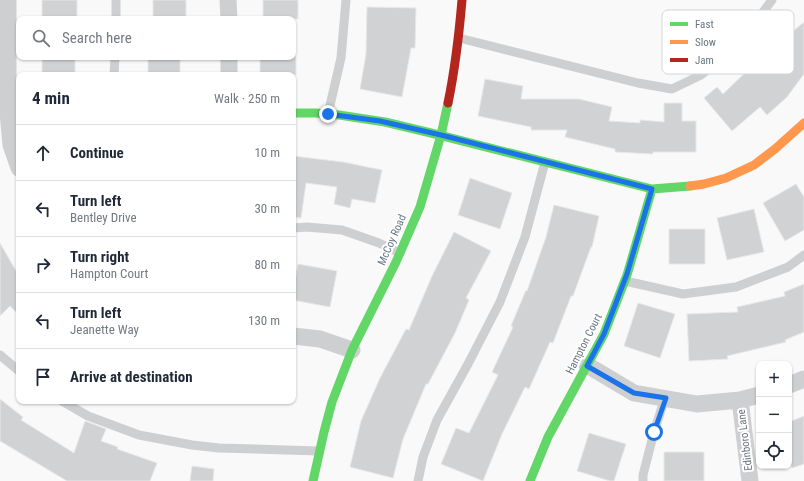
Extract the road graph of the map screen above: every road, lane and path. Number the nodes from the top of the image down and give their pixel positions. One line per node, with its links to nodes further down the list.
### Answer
1 (8, 0): 20 (street)
2 (116, 0): 8 (lane)
3 (228, 0): 9 (street)
4 (346, 0): 17 (lane)
5 (462, 0): 10 (street, McCoy Road)
6 (772, 0): 7 (lane)
7 (764, 10)
8 (116, 16)
9 (229, 16)
10 (459, 38): 15 (lane); 19 (street, McCoy Road)
11 (115, 60): 13 (lane)
12 (229, 60): 14 (street)
13 (114, 72)
14 (229, 72)
15 (702, 74)
16 (296, 113): 17 (street)
17 (328, 114): 19 (street)
18 (804, 123): 22 (street)
19 (441, 135): 21 (street); 24 (street, McCoy Road)
20 (16, 159)
21 (545, 162): 22 (street); 40 (lane)
22 (652, 189): 26 (street, Hampton Court)
23 (296, 228): 24 (lane)
24 (400, 253): 28 (street, McCoy Road)
25 (804, 255): 26 (lane)
26 (625, 281): 30 (street, Hampton Court)
27 (296, 336): 28 (street)
28 (352, 350): 38 (street, McCoy Road)
29 (0, 355): 31 (lane)
30 (587, 366): 35 (street); 41 (street, Hampton Court)
31 (16, 368)
32 (804, 379): 33 (street)
33 (792, 384)
34 (756, 396): 36 (street)
35 (666, 398): 36 (street); 42 (lane)
36 (740, 400): 43 (street, Edinboro Lane)
37 (67, 404): 38 (lane)
38 (319, 451): 39 (street, McCoy Road)
39 (313, 481)
40 (418, 481)
41 (530, 481)
42 (643, 481)
43 (750, 481)

